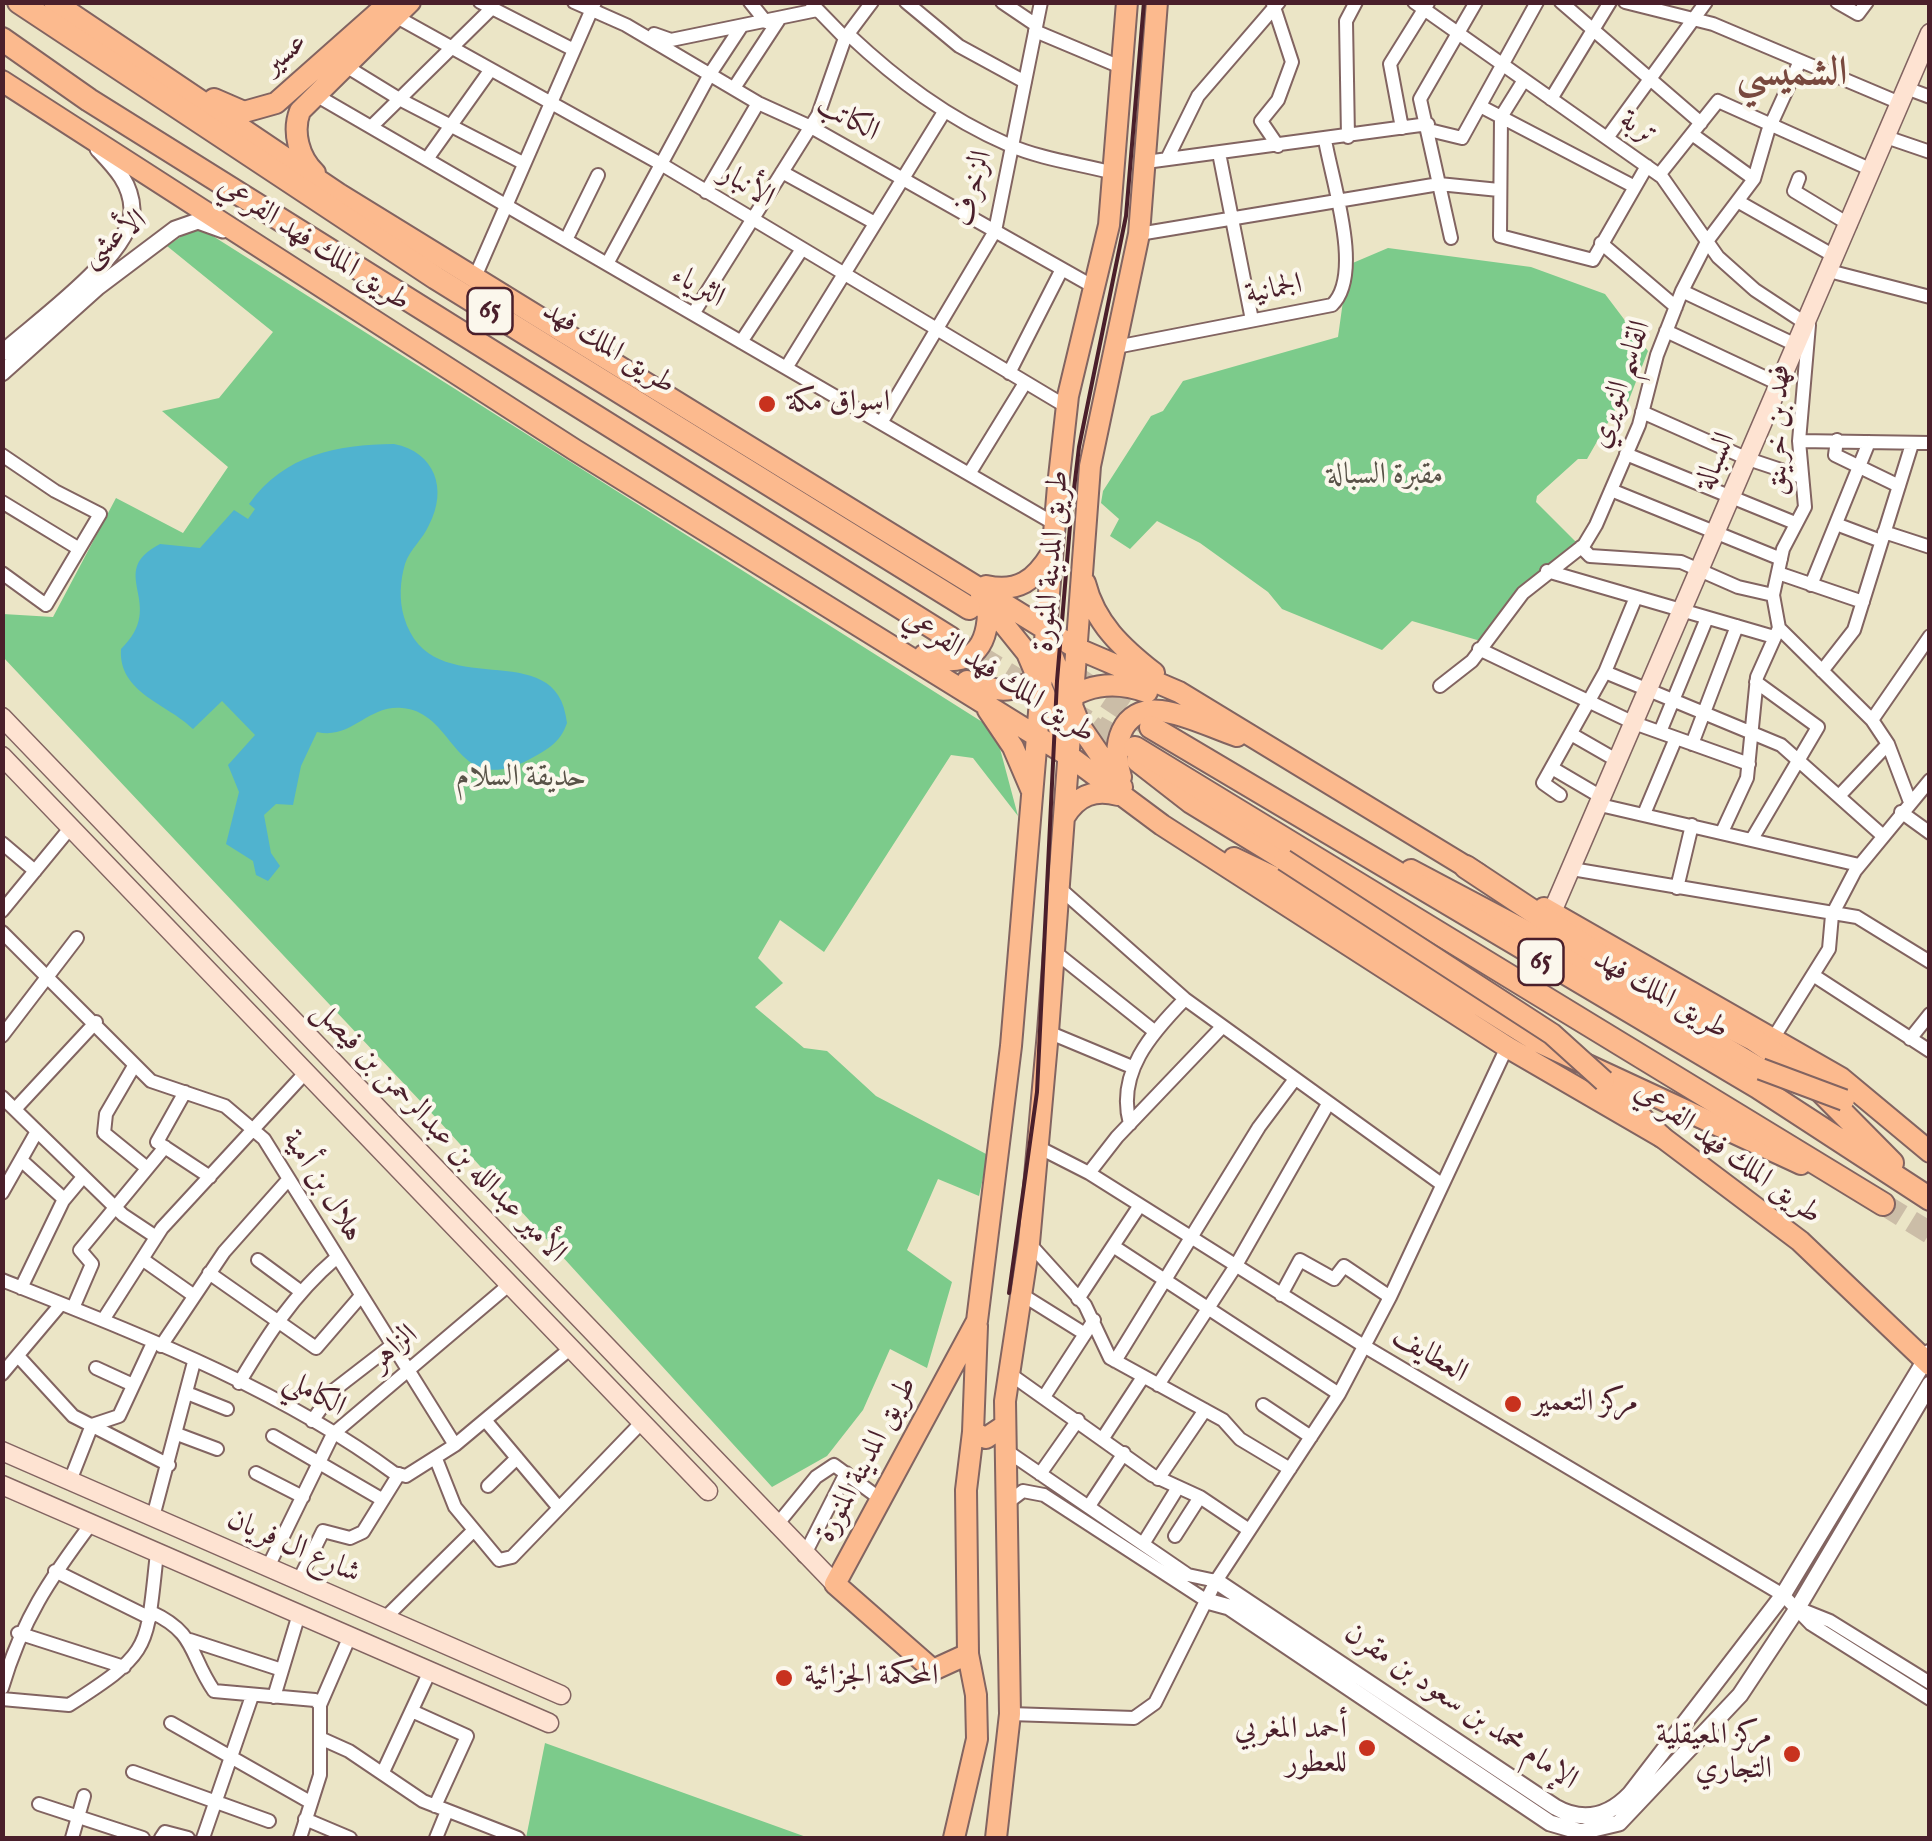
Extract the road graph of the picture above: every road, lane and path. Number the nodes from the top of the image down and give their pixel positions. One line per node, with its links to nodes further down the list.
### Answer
1 (19, 2): 169 (highway, طريق الملك فهد / 65)
2 (54, 2): 41 (main road, طريق الملك فهد الفرعي)
3 (574, 2): 25 (street, الكاتب)
4 (750, 2): 26 (street)
5 (872, 2): 33 (street)
6 (906, 2): 48 (street)
7 (1002, 2): 30 (street)
8 (1041, 2): 30 (street, الزخرف)
9 (1127, 2): 42 (main road, طريق المدينة المنورة)
10 (1157, 2): 77 (main road, طريق المدينة المنورة)
11 (1356, 2): 69 (street)
12 (1476, 2): 34 (street)
13 (1537, 2): 40 (street)
14 (1561, 2): 31 (street)
15 (1610, 2): 31 (street)
16 (1624, 2): 27 (street)
17 (1706, 2): 27 (street)
18 (1837, 2): 19 (street)
19 (1866, 2)
20 (1276, 5): 73 (street); 77 (street)
21 (1422, 5): 34 (street, تربة); 65 (street)
22 (486, 6): 36 (street); 37 (street)
23 (814, 6): 26 (street); 33 (street)
24 (398, 7): 36 (street, الأنبار); 39 (main road, عسير); 41 (main road, عسير)
25 (593, 7): 28 (street, الكاتب); 37 (street)
26 (773, 20): 29 (street); 49 (street)
27 (1696, 20): 38 (street); 47 (street)
28 (626, 25): 29 (street); 44 (street, الكاتب)
29 (741, 27): 44 (street)
30 (1036, 28): 42 (street); 48 (street, الزخرف)
31 (1591, 29): 47 (street); 53 (street)
32 (1930, 33): 51 (main road, السبالة)
33 (847, 36): 58 (street); 63 (street)
34 (1460, 36): 40 (street, تربة); 64 (street)
35 (2, 39): 175 (highway, طريق الملك فهد / 65)
36 (452, 50): 43 (street, الأنبار); 54 (street)
37 (574, 50): 55 (street)
38 (1800, 60): 51 (street); 61 (street, القاسم النويري)
39 (344, 65): 50 (main road, عسير); 54 (street)
40 (1503, 65): 45 (street, تربة); 57 (street)
41 (154, 66): 92 (main road, طريق الملك فهد الفرعي)
42 (1122, 68): 83 (main road, طريق المدينة المنورة)
43 (489, 72): 55 (street, الأنبار); 60 (street)
44 (710, 74): 49 (street, الكاتب); 79 (street)
45 (1524, 80): 53 (street, تربة); 59 (street)
46 (2, 81): 67 (main road, طريق الملك فهد الفرعي)
47 (1650, 81): 66 (street); 70 (street)
48 (1025, 82): 72 (street, الزخرف)
49 (734, 88): 56 (street, الكاتب)
50 (314, 94): 62 (street, الثرياء); 92 (main road, عسير)
51 (1903, 96): 52 (street); 68 (main road, السبالة)
52 (1930, 97)
53 (1551, 99): 70 (street, تربة)
54 (401, 100): 60 (street); 62 (street)
55 (550, 100): 78 (street); 79 (street, الأنبار)
56 (758, 102): 63 (street, الكاتب); 91 (street)
57 (1480, 106): 59 (street); 64 (street)
58 (944, 112): 72 (street); 85 (street)
59 (1501, 118): 89 (street); 90 (street)
60 (451, 125): 76 (street); 78 (street)
61 (1771, 126): 66 (street); 81 (street); 86 (street, القاسم النويري)
62 (371, 127): 76 (street, الثرياء)
63 (811, 127): 82 (street); 85 (street, الكاتب)
64 (1429, 127): 65 (street); 88 (street)
65 (1402, 128): 69 (street)
66 (1696, 129): 80 (street); 86 (street)
67 (82, 132): 107 (main road, طريق الملك فهد الفرعي); 125 (street, الأعشى)
68 (1886, 136): 74 (street); 81 (main road, السبالة)
69 (1348, 137): 71 (street)
70 (1607, 138): 80 (street, تربة)
71 (1325, 140): 73 (street); 93 (street, الجمانية)
72 (1012, 146): 83 (street); 100 (street, الزخرف)
73 (1278, 146): 75 (street)
74 (1930, 152)
75 (1218, 153): 77 (street); 96 (street)
76 (426, 159): 95 (street, الثرياء)
77 (1157, 160): 101 (main road, طريق المدينة المنورة)
78 (523, 162): 95 (street)
79 (661, 164): 91 (street, الأنبار); 108 (street)
80 (1653, 170): 89 (street); 104 (street, تربة)
81 (1872, 170): 99 (main road, السبالة)
82 (782, 172): 97 (street); 98 (street)
83 (1114, 173): 113 (main road, طريق المدينة المنورة)
84 (598, 174): 103 (street)
85 (902, 178): 98 (street); 100 (street, الكاتب)
86 (1754, 178): 94 (street, القاسم النويري)
87 (1799, 178): 99 (street)
88 (1439, 184): 90 (street); 93 (street); 102 (street)
89 (1635, 187): 105 (street)
90 (1499, 190): 105 (street)
91 (706, 192): 97 (street, الأنبار)
92 (339, 194): 112 (main road, طريق الملك فهد الفرعي)
93 (1336, 200): 96 (street); 119 (street, الجمانية)
94 (1738, 202): 104 (street, القاسم النويري); 109 (street)
95 (504, 204): 103 (street, الثرياء); 112 (street)
96 (1234, 217): 101 (street); 119 (street)
97 (752, 220): 106 (street, الأنبار); 117 (street)
98 (875, 223): 111 (street)
99 (1850, 225): 109 (main road, السبالة)
100 (995, 231): 110 (street, الكاتب); 120 (street, الزخرف)
101 (1139, 234): 124 (main road, طريق المدينة المنورة)
102 (1451, 238)
103 (566, 240): 108 (street, الثرياء)
104 (1708, 240): 114 (street, القاسم النويري); 118 (street, تربة)
105 (1601, 243): 116 (street)
106 (802, 249): 111 (street, الأنبار); 122 (street)
107 (281, 260): 127 (street, الأعشى); 177 (main road, طريق الملك فهد الفرعي)
108 (607, 264): 117 (street, الثرياء)
109 (1832, 264): 115 (street); 118 (main road, السبالة)
110 (1062, 269): 113 (street, الكاتب); 128 (street)
111 (844, 273): 120 (street, الأنبار); 126 (street)
112 (475, 277): 158 (main road, طريق الملك فهد الفرعي)
113 (1094, 287): 131 (main road, طريق المدينة المنورة)
114 (1682, 291): 116 (street, القاسم النويري); 123 (street)
115 (1928, 291)
116 (1676, 306): 121 (street, القاسم النويري)
117 (693, 314): 122 (street, الثرياء)
118 (1808, 318): 123 (main road, السبالة); 135 (street, فهد بن خرينق)
119 (1252, 320): 124 (street, الجمانية)
120 (936, 330): 128 (street, الأنبار); 133 (street, الزخرف)
121 (1666, 331): 130 (street); 132 (street, القاسم النويري)
122 (741, 342): 126 (street, الثرياء)
123 (1796, 345): 130 (main road, السبالة)
124 (1116, 347): 159 (main road, طريق المدينة المنورة)
125 (2, 353)
126 (786, 368): 133 (street, الثرياء)
127 (2, 373)
128 (1010, 373): 129 (street, الأنبار)
129 (1025, 383): 131 (street, الأنبار); 143 (street)
130 (1779, 384): 141 (main road, السبالة)
131 (1067, 408): 150 (main road, طريق المدينة المنورة)
132 (1642, 412): 139 (street, القاسم النويري); 141 (street)
133 (881, 423): 143 (street, الثرياء)
134 (1837, 440): 135 (street); 136 (street); 142 (street)
135 (1799, 441): 144 (street, فهد بن خرينق)
136 (1869, 442): 137 (street); 142 (street)
137 (1912, 444): 138 (street); 145 (street)
138 (1930, 444)
139 (1626, 454): 146 (street, القاسم النويري); 147 (street)
140 (2, 456): 155 (street)
141 (1748, 459): 144 (street); 147 (main road, السبالة)
142 (1859, 466): 145 (street); 151 (street)
143 (969, 474): 150 (street, الثرياء)
144 (1802, 477): 149 (street, فهد بن خرينق)
145 (1898, 486): 153 (street)
146 (1611, 490): 152 (street); 156 (street, القاسم النويري)
147 (1732, 498): 149 (street); 152 (main road, السبالة)
148 (2, 502): 155 (street)
149 (1796, 523): 160 (street, فهد بن خرينق)
150 (1055, 524): 157 (main road, طريق المدينة المنورة)
151 (1836, 524): 153 (street); 165 (street)
152 (1717, 530): 160 (street); 161 (main road, السبالة)
153 (1883, 537): 154 (street); 168 (street)
154 (1930, 546)
155 (76, 547): 163 (street)
156 (1581, 547): 161 (street); 162 (street, القاسم النويري)
157 (1052, 552): 164 (main road); 173 (main road, طريق المدينة المنورة)
158 (940, 562): 164 (main road, طريق الملك فهد الفرعي); 177 (main road); 182 (main road)
159 (1082, 566): 178 (main road, طريق المدينة المنورة); 186 (main road)
160 (1779, 566): 165 (street); 166 (street, فهد بن خرينق)
161 (1701, 568): 166 (street); 170 (main road, السبالة)
162 (1547, 571): 167 (street); 179 (street, القاسم النويري)
163 (2, 573)
164 (976, 584): 173 (main road, طريق الملك فهد الفرعي)
165 (1811, 585): 168 (street)
166 (1773, 595): 174 (street, فهد بن خرينق)
167 (1636, 597): 170 (street); 181 (street)
168 (1862, 602): 180 (street)
169 (969, 608)
170 (1682, 610): 171 (street); 185 (main road, السبالة)
171 (1708, 618): 172 (street); 188 (street)
172 (1736, 626): 174 (street); 191 (street)
173 (1046, 629): 178 (main road, طريق الملك فهد الفرعي); 182 (main road, طريق المدينة المنورة)
174 (1776, 633): 180 (street); 183 (street)
175 (950, 638)
176 (1928, 640): 193 (street)
177 (890, 642): 182 (main road); 187 (main road, طريق الملك فهد الفرعي)
178 (1076, 648): 182 (main road); 186 (main road, طريق الملك فهد الفرعي); 190 (main road, طريق المدينة المنورة)
179 (1479, 649): 184 (street, القاسم النويري); 189 (street)
180 (1822, 671): 193 (street)
181 (1605, 672): 185 (street); 189 (street)
182 (1044, 674): 190 (main road); 199 (main road, طريق المدينة المنورة)
183 (1756, 682): 196 (street); 207 (street)
184 (1440, 686)
185 (1648, 690): 188 (street); 194 (main road, السبالة)
186 (1179, 692): 203 (main road, طريق الملك فهد الفرعي)
187 (980, 700): 199 (main road, طريق الملك فهد الفرعي); 215 (main road)
188 (1673, 700): 191 (street); 197 (street)
189 (1589, 701): 194 (street); 198 (street)
190 (1066, 703): 199 (main road); 203 (main road); 206 (main road); 220 (main road)
191 (1704, 712): 196 (street); 201 (street)
192 (2, 717): 377 (main road, الأمير عبدالله بن عبدالرحمن بن فيصل)
193 (1872, 720): 202 (street)
194 (1634, 723): 197 (street); 208 (main road, السبالة)
195 (1151, 727): 227 (highway, طريق الملك فهد / 65)
196 (1751, 731): 207 (street); 209 (street)
197 (1660, 732): 200 (street)
198 (1571, 734): 208 (street); 210 (street)
199 (1040, 738): 206 (main road, طريق الملك فهد الفرعي); 215 (main road, طريق المدينة المنورة)
200 (1676, 738): 201 (street); 218 (street)
201 (1692, 744): 209 (street)
202 (1888, 744): 214 (street); 217 (street)
203 (1277, 749): 220 (main road); 230 (main road, طريق الملك فهد الفرعي)
204 (1136, 755): 266 (main road, bridge); 281 (highway, طريق الملك فهد / 65)
205 (2, 756): 222 (main road, الأمير عبدالله بن عبدالرحمن بن فيصل)
206 (1072, 758): 213 (main road, طريق الملك فهد الفرعي); 219 (main road)
207 (1796, 759): 214 (street); 226 (street)
208 (1618, 761): 216 (main road, السبالة)
209 (1749, 764): 223 (street)
210 (1552, 768): 212 (street); 216 (street)
211 (1930, 780): 217 (street)
212 (1560, 795)
213 (1123, 796): 219 (main road); 220 (main road, طريق الملك فهد الفرعي)
214 (1838, 796): 225 (street)
215 (1034, 797): 308 (main road, طريق المدينة المنورة)
216 (1601, 801): 218 (street); 232 (main road, السبالة)
217 (1905, 807): 224 (street); 225 (street)
218 (1644, 814): 221 (street)
219 (1065, 816): 233 (main road)
220 (1162, 824): 253 (main road, طريق الملك فهد الفرعي); 281 (main road)
221 (1692, 825): 223 (street); 234 (street)
222 (71, 827): 231 (street); 257 (main road, الأمير عبدالله بن عبدالرحمن بن فيصل)
223 (1722, 832): 226 (street)
224 (1930, 833)
225 (1882, 835): 229 (street)
226 (1752, 839): 229 (street)
227 (1346, 840): 269 (main road, bridge); 279 (highway, طريق الملك فهد / 65)
228 (2, 843): 231 (street)
229 (1859, 865): 237 (street)
230 (1466, 867): 236 (main road, طريق الملك فهد الفرعي); 279 (highway)
231 (36, 870): 235 (street)
232 (1572, 870): 234 (street); 236 (main road, السبالة)
233 (1056, 886): 240 (main road); 244 (street)
234 (1677, 888): 237 (street)
235 (2, 911)
236 (1552, 912): 251 (main road, طريق الملك فهد الفرعي)
237 (1832, 915): 241 (street); 243 (street)
238 (2, 932): 242 (street, هلال بن أمية)
239 (76, 938): 242 (street)
240 (1055, 952): 249 (street); 250 (main road)
241 (1930, 962)
242 (47, 972): 246 (street, هلال بن أمية); 247 (street)
243 (1813, 975): 251 (street); 252 (street)
244 (1185, 999): 248 (street); 249 (street)
245 (1930, 1014): 252 (street)
246 (96, 1022): 255 (street, هلال بن أمية); 262 (street)
247 (5, 1027)
248 (1222, 1027): 258 (street); 263 (street)
249 (1154, 1031): 256 (street)
250 (1048, 1032): 256 (street); 267 (main road)
251 (1774, 1037): 269 (main road, طريق الملك فهد الفرعي)
252 (1910, 1039): 254 (street)
253 (1507, 1047): 266 (main road, طريق الملك فهد الفرعي); 277 (street)
254 (1930, 1052)
255 (134, 1066): 259 (street, هلال بن أمية); 272 (street)
256 (1132, 1067): 263 (street)
257 (306, 1072): 264 (street); 295 (main road, الأمير عبدالله بن عبدالرحمن بن فيصل)
258 (1296, 1080): 261 (street); 285 (street)
259 (185, 1092): 264 (street, هلال بن أمية); 268 (street)
260 (2, 1097): 262 (street)
261 (1328, 1104): 277 (street); 291 (street)
262 (17, 1107): 265 (street)
263 (1130, 1124): 273 (street)
264 (254, 1130): 275 (street); 276 (street, هلال بن أمية)
265 (36, 1132): 271 (street); 274 (street)
266 (1662, 1137): 316 (main road, طريق الملك فهد الفرعي)
267 (1036, 1146): 273 (street, العطايف); 286 (main road)
268 (165, 1147): 272 (street); 275 (street)
269 (1930, 1153)
270 (2, 1162): 271 (street)
271 (20, 1162): 278 (street); 280 (street)
272 (147, 1168): 282 (street)
273 (1089, 1173): 283 (street, العطايف)
274 (83, 1177): 280 (street); 282 (street)
275 (210, 1177): 284 (street)
276 (287, 1181): 289 (street, هلال بن أمية); 292 (street)
277 (1440, 1183): 302 (street)
278 (2, 1193)
279 (1930, 1197)
280 (64, 1199): 296 (street)
281 (1883, 1204)
282 (114, 1206): 284 (street); 304 (street)
283 (1138, 1208): 285 (street, العطايف); 287 (street)
284 (156, 1236): 288 (street)
285 (1188, 1238): 291 (street, العطايف); 293 (street)
286 (1028, 1243): 298 (main road); 303 (street)
287 (1113, 1246): 293 (street); 303 (street)
288 (142, 1259): 299 (street); 306 (street)
289 (336, 1259): 297 (street); 301 (street, هلال بن أمية)
290 (258, 1260): 297 (street)
291 (1235, 1267): 300 (street, العطايف); 305 (street)
292 (209, 1273): 299 (street); 309 (street)
293 (1164, 1279): 305 (street); 317 (street)
294 (2, 1280): 296 (street, الكاملي)
295 (510, 1284): 314 (main road, الأمير عبدالله بن عبدالرحمن بن فيصل); 320 (street, الزاهر)
296 (21, 1288): 304 (street, الكاملي)
297 (300, 1291): 309 (street)
298 (1021, 1294): 310 (street); 322 (main road)
299 (193, 1295): 311 (street)
300 (1281, 1295): 302 (street); 313 (street, العطايف)
301 (360, 1296): 309 (street); 312 (street, هلال بن أمية)
302 (1390, 1296): 313 (street)
303 (1078, 1299): 307 (street)
304 (67, 1306): 306 (street, الكاملي); 315 (street)
305 (1208, 1308): 325 (street); 329 (street)
306 (103, 1320): 311 (street, الكاملي)
307 (1094, 1320): 310 (street); 317 (street)
308 (977, 1321): 340 (main road, طريق المدينة المنورة); 388 (main road, طريق المدينة المنورة)
309 (275, 1323): 324 (street)
310 (1085, 1334): 330 (street)
311 (157, 1344): 318 (street, الكاملي); 327 (street)
312 (391, 1346): 320 (street, هلال بن أمية); 336 (street, الزاهر)
313 (1364, 1346): 329 (street); 389 (street, العطايف)
314 (571, 1348): 334 (street); 337 (main road, الأمير عبدالله بن عبدالرحمن بن فيصل)
315 (18, 1356): 321 (street); 338 (street)
316 (1928, 1359): 389 (street, الإمام محمد بن سعود بن مقرن)
317 (1115, 1361): 323 (street)
318 (194, 1362): 324 (street, الكاملي); 328 (street)
319 (96, 1368): 327 (street)
320 (406, 1372): 342 (street, الزاهر); 346 (street, هلال بن أمية)
321 (2, 1374)
322 (1010, 1374): 330 (street); 339 (main road)
323 (1143, 1377): 325 (street); 344 (street)
324 (239, 1383): 336 (street, الكاملي)
325 (1158, 1384): 333 (street)
326 (1930, 1384): 391 (street, الإمام محمد بن سعود بن مقرن)
327 (134, 1386): 338 (street)
328 (186, 1393): 332 (street); 341 (street)
329 (1339, 1394): 345 (street)
330 (1044, 1397): 335 (street)
331 (1262, 1405): 345 (street)
332 (227, 1410)
333 (1205, 1410): 355 (street); 360 (street)
334 (486, 1420): 346 (street); 350 (street)
335 (1078, 1420): 344 (street); 359 (street)
336 (312, 1422): 342 (street, الكاملي)
337 (642, 1422): 367 (main road, الأمير عبدالله بن عبدالرحمن بن فيصل); 374 (street)
338 (92, 1426): 354 (street); 361 (street)
339 (1004, 1426): 340 (main road); 353 (main road)
340 (973, 1432): 365 (main road, طريق المدينة المنورة)
341 (177, 1434): 347 (street); 354 (street)
342 (333, 1434): 352 (street, الزاهر); 358 (street, الكاملي)
343 (273, 1436): 352 (street)
344 (1103, 1438): 349 (street)
345 (1311, 1438): 355 (street)
346 (455, 1445): 351 (street)
347 (218, 1449)
348 (2, 1452): 361 (main road, شارع ال فريان)
349 (1124, 1453): 360 (street); 373 (street)
350 (517, 1458): 363 (street); 374 (street)
351 (436, 1459): 358 (street); 378 (street)
352 (320, 1461): 369 (street, الزاهر); 371 (street)
353 (1005, 1462): 359 (street); 365 (main road); 366 (street); 372 (main road)
354 (169, 1466): 375 (street)
355 (1290, 1469): 379 (street)
356 (846, 1473): 368 (street); 377 (street); 383 (street)
357 (256, 1474): 369 (street)
358 (400, 1474): 371 (street)
359 (1040, 1474): 373 (street)
360 (1158, 1479): 364 (street)
361 (70, 1481): 375 (main road, شارع ال فريان)
362 (2, 1485): 376 (main road, شارع ال فريان)
363 (488, 1486)
364 (1176, 1489): 370 (street); 381 (street)
365 (966, 1490): 398 (main road, طريق المدينة المنورة)
366 (1036, 1490): 372 (street); 390 (street)
367 (708, 1491)
368 (875, 1495)
369 (303, 1497): 384 (street, الزاهر)
370 (1200, 1497): 379 (street); 380 (street)
371 (383, 1500): 386 (street)
372 (1007, 1504): 411 (main road)
373 (1089, 1506): 381 (street)
374 (559, 1508): 378 (street)
375 (152, 1517): 384 (main road, شارع ال فريان)
376 (91, 1524): 382 (main road, شارع ال فريان); 385 (street)
377 (776, 1526): 383 (main road, الأمير عبدالله بن عبدالرحمن بن فيصل)
378 (474, 1530): 394 (street)
379 (1249, 1530): 387 (street)
380 (1175, 1536)
381 (1143, 1544): 387 (street)
382 (158, 1553): 392 (main road, شارع ال فريان); 393 (street)
383 (804, 1556): 388 (main road, الأمير عبدالله بن عبدالرحمن بن فيصل)
384 (268, 1567): 386 (main road, شارع ال فريان)
385 (56, 1571): 393 (street); 395 (street)
386 (299, 1580): 394 (main road, شارع ال فريان)
387 (1216, 1581): 389 (street, الإمام محمد بن سعود بن مقرن); 390 (street)
388 (835, 1584): 398 (main road, طريق المدينة المنورة)
389 (1783, 1595): 391 (street, العطايف)
390 (1207, 1601): 391 (street, الإمام محمد بن سعود بن مقرن); 411 (street)
391 (1797, 1609): 402 (street, العطايف); 408 (street, العطايف)
392 (299, 1614): 396 (main road, شارع ال فريان); 400 (street)
393 (150, 1615): 397 (street); 399 (street)
394 (385, 1618): 404 (main road, شارع ال فريان)
395 (18, 1634): 399 (street); 403 (street)
396 (350, 1636): 401 (main road, شارع ال فريان); 409 (street)
397 (188, 1640): 400 (street); 405 (street)
398 (968, 1654): 435 (main road, طريق المدينة المنورة)
399 (124, 1667): 407 (street)
400 (282, 1670): 406 (street)
401 (430, 1671): 410 (street); 413 (main road, شارع ال فريان)
402 (1930, 1683)
403 (2, 1688)
404 (562, 1695)
405 (252, 1696): 406 (street); 415 (street)
406 (274, 1697): 409 (street)
407 (2, 1699)
408 (1930, 1700)
409 (319, 1703): 414 (street)
410 (414, 1712): 417 (street); 422 (street)
411 (1010, 1714): 436 (main road)
412 (171, 1722): 415 (street)
413 (549, 1722)
414 (320, 1738): 417 (street); 420 (street)
415 (234, 1757): 419 (street); 420 (street)
416 (133, 1772): 419 (street)
417 (383, 1772): 422 (street)
418 (84, 1796): 423 (street)
419 (218, 1800): 425 (street); 430 (street)
420 (310, 1802): 424 (street)
421 (40, 1804): 423 (street)
422 (441, 1809): 433 (street); 434 (street)
423 (78, 1816): 426 (street); 427 (street)
424 (306, 1819): 431 (street); 432 (street)
425 (269, 1821)
426 (72, 1838)
427 (143, 1838)
428 (161, 1838): 429 (street)
429 (188, 1838)
430 (202, 1838)
431 (300, 1838)
432 (350, 1838)
433 (436, 1838)
434 (518, 1838)
435 (954, 1838)
436 (996, 1838)

